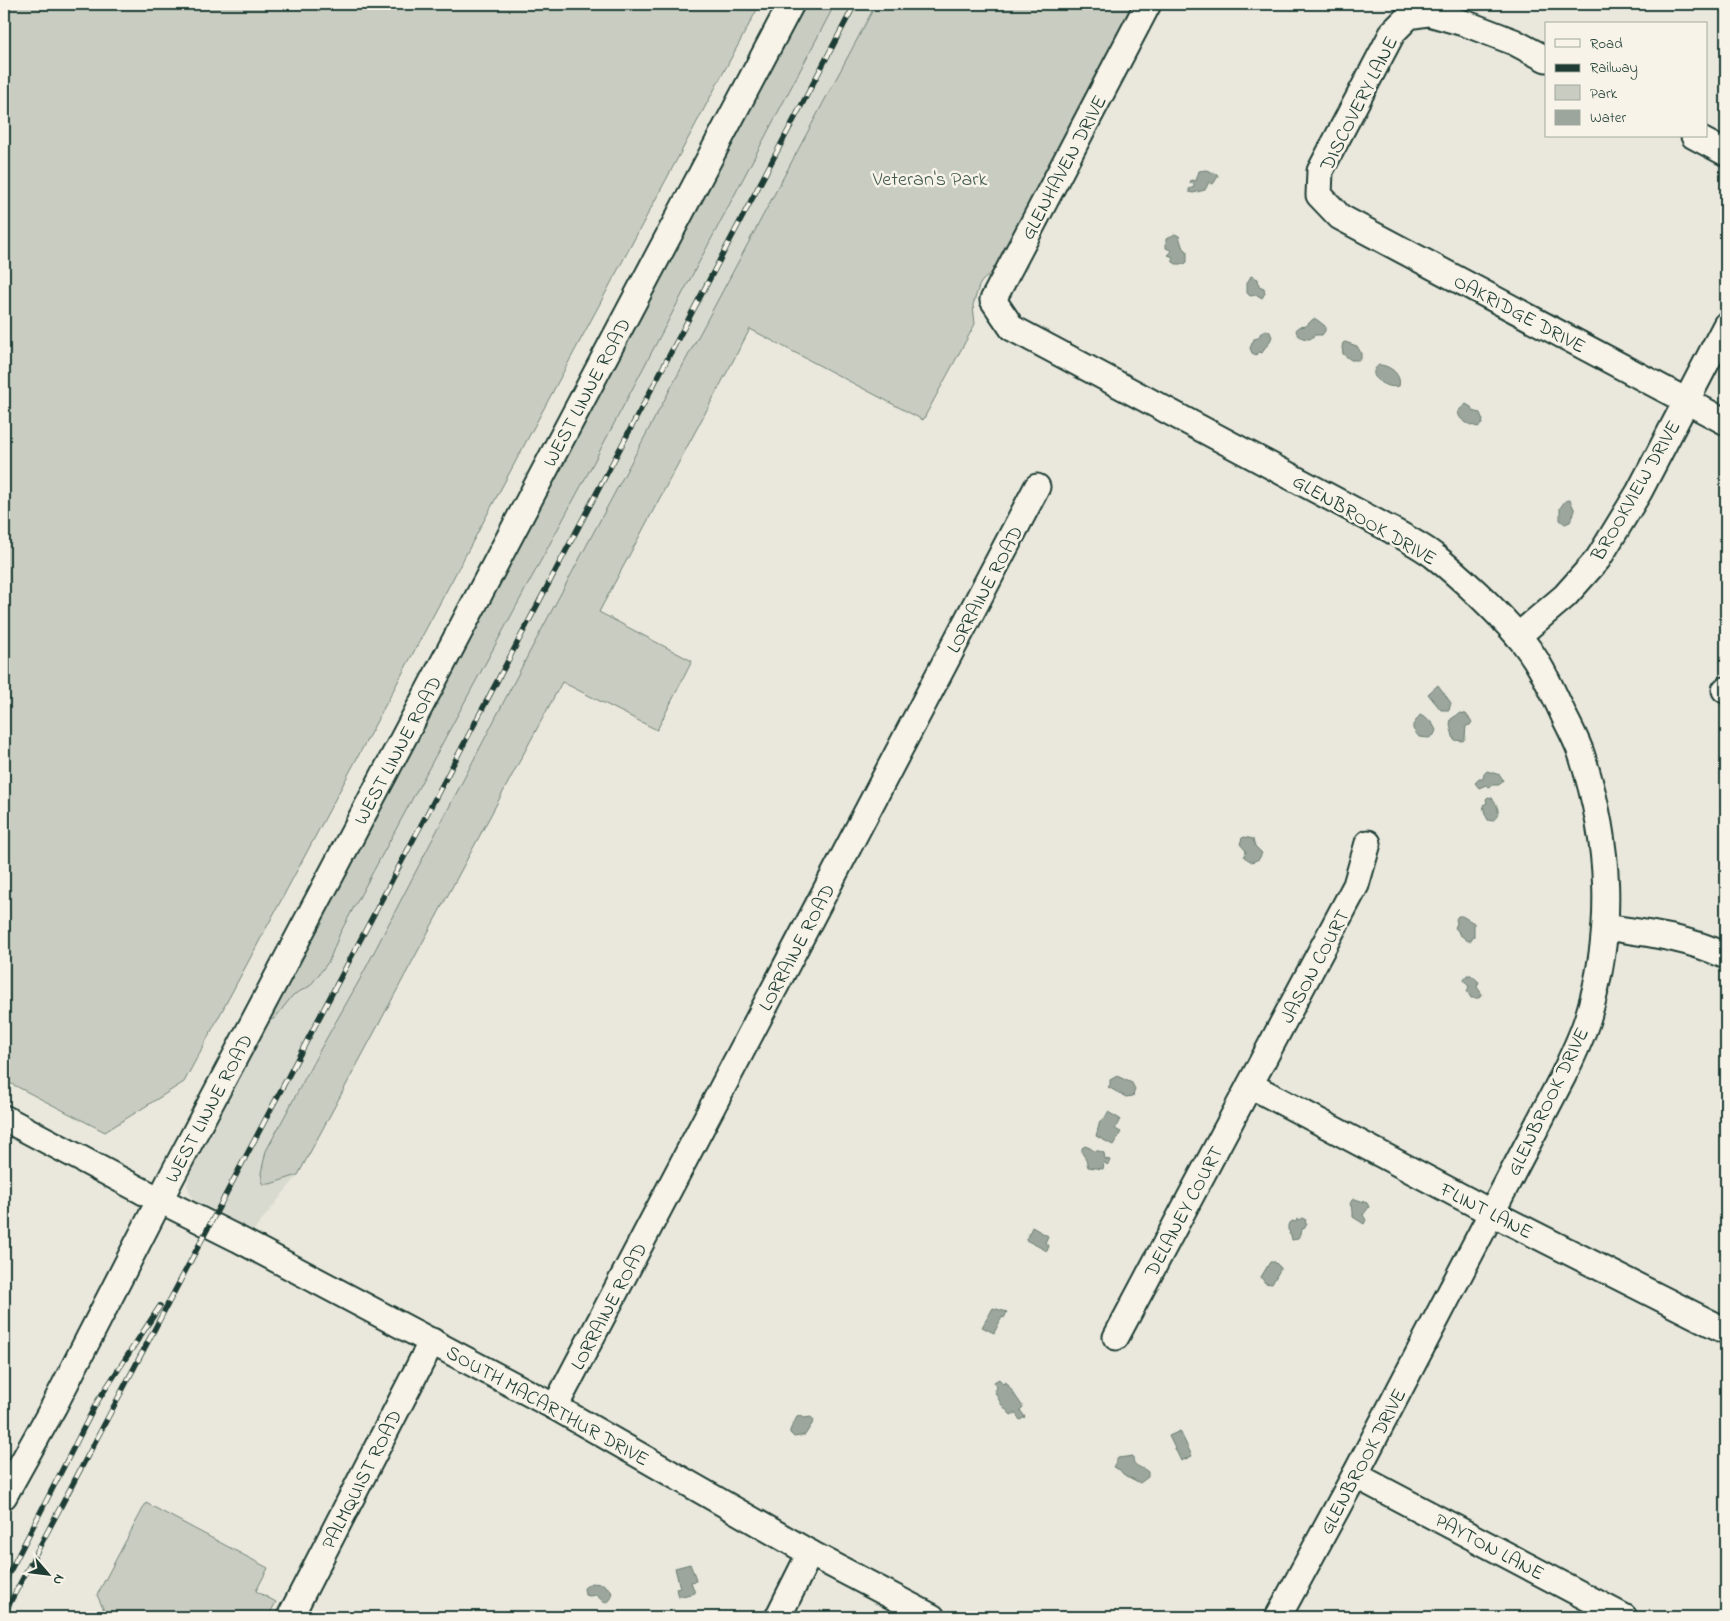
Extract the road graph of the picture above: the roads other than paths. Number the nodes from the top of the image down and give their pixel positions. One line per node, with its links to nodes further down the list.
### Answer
1 (791, 4): 18 (street, WEST LINNE ROAD)
2 (1148, 4): 8 (street, GLENHAVEN DRIVE)
3 (1545, 58): 6 (street, DISCOVERY LANE)
4 (1698, 138): 5 (street)
5 (1726, 153)
6 (1319, 195): 9 (street, OAKRIDGE DRIVE)
7 (1726, 325): 9 (street, BROOKVIEW DRIVE)
8 (1012, 328): 12 (street, GLENBROOK DRIVE)
9 (1686, 401): 10 (street, OAKRIDGE DRIVE); 12 (street, BROOKVIEW DRIVE)
10 (1726, 422)
11 (1037, 487): 23 (street, LORRAINE ROAD)
12 (1518, 636): 14 (street, GLENBROOK DRIVE)
13 (1368, 843): 16 (street, JASON COURT)
14 (1605, 927): 15 (street); 19 (street, GLENBROOK DRIVE)
15 (1726, 956)
16 (1250, 1085): 19 (street, FLINT LANE); 21 (street, DELANEY COURT)
17 (4, 1118): 18 (street)
18 (160, 1200): 22 (street, SOUTH MACARTHUR DRIVE); 25 (street, WEST LINNE ROAD)
19 (1492, 1213): 20 (street, FLINT LANE); 24 (street, GLENBROOK DRIVE)
20 (1726, 1331)
21 (1116, 1337)
22 (432, 1341): 23 (street, SOUTH MACARTHUR DRIVE); 27 (street, PALMQUIST ROAD)
23 (555, 1407): 26 (street, SOUTH MACARTHUR DRIVE)
24 (1355, 1475): 30 (street, GLENBROOK DRIVE); 31 (street, PAYTON LANE)
25 (4, 1496)
26 (810, 1553): 28 (street); 29 (street, SOUTH MACARTHUR DRIVE)
27 (290, 1617)
28 (778, 1617)
29 (932, 1617)
30 (1278, 1617)
31 (1624, 1617)

